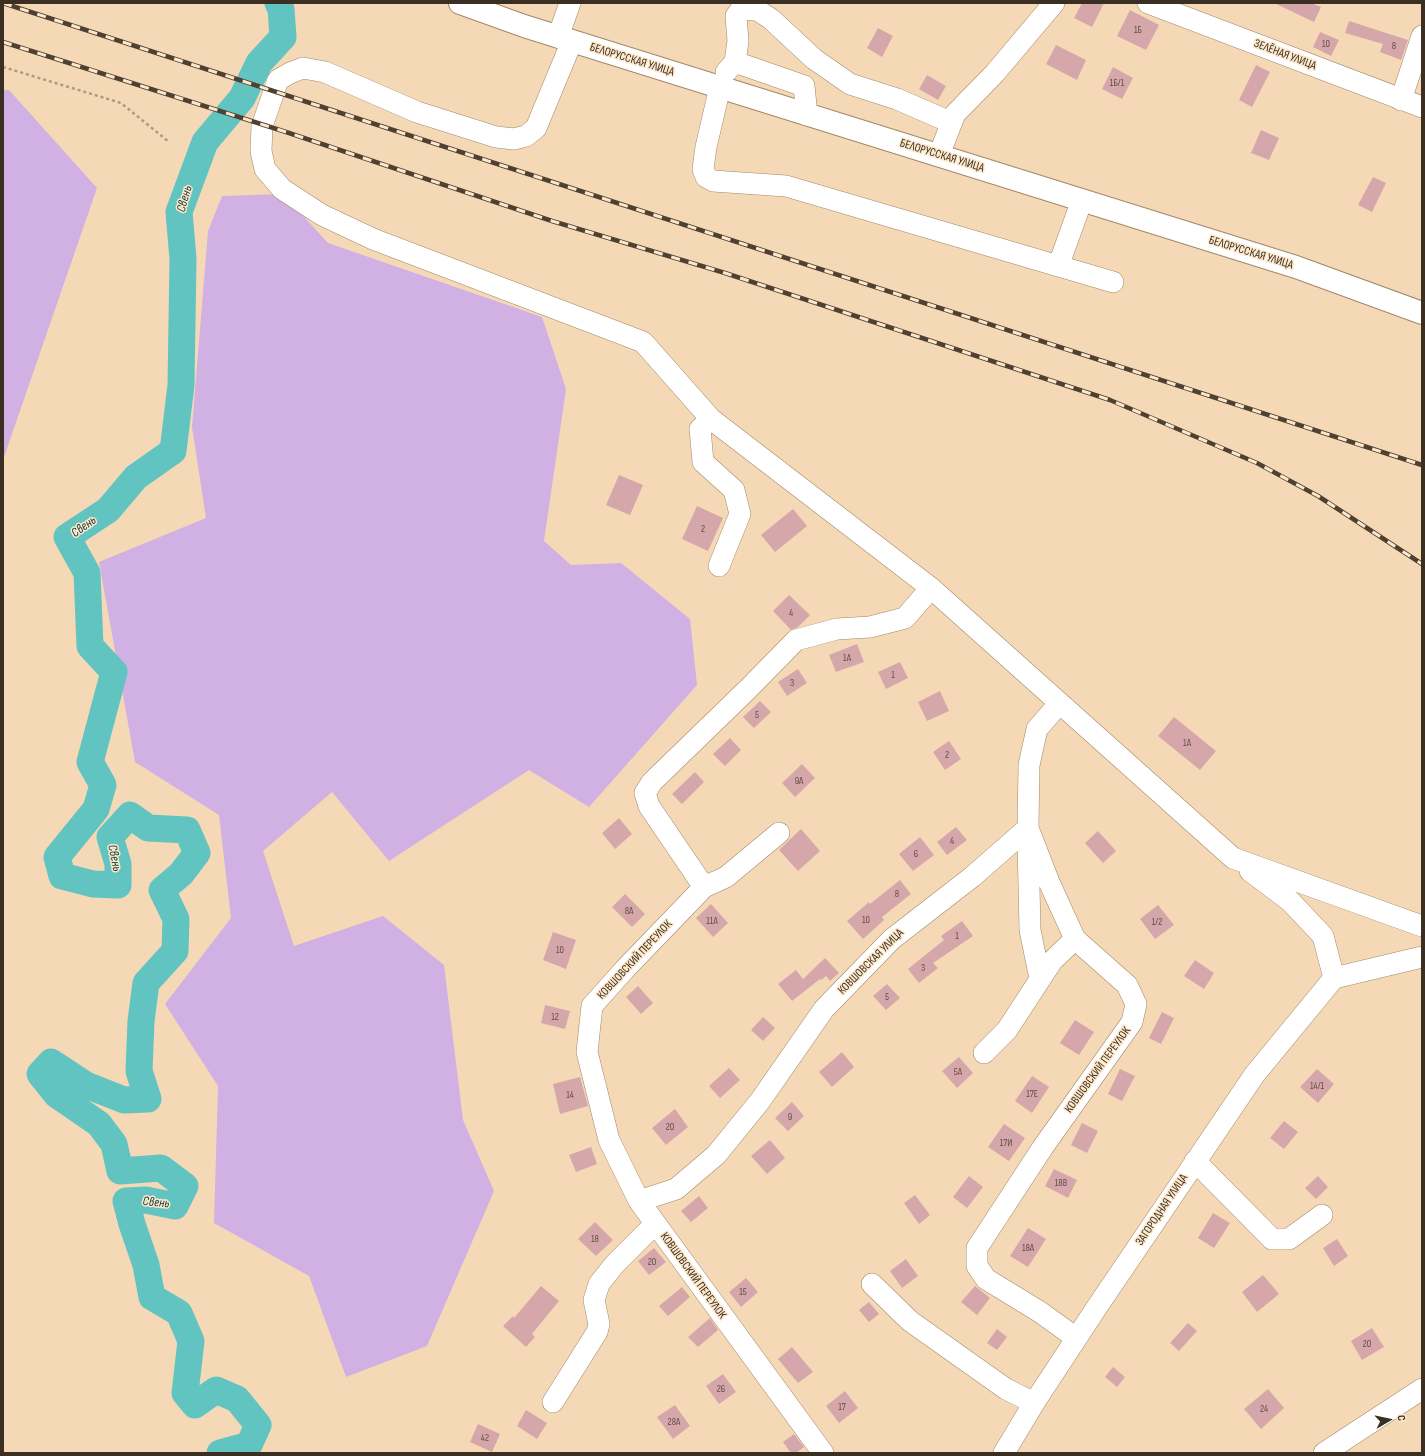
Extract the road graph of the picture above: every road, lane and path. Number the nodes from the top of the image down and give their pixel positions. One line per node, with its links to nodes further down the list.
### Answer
1 (460, 3): 5 (main road, БЕЛОРУССКАЯ УЛИЦА)
2 (570, 3): 7 (street)
3 (1054, 3): 14 (street)
4 (1148, 3): 11 (street, ЗЕЛЁНАЯ УЛИЦА)
5 (492, 8): 7 (main road, БЕЛОРУССКАЯ УЛИЦА)
6 (1422, 36): 11 (street)
7 (565, 39): 10 (main road, БЕЛОРУССКАЯ УЛИЦА); 21 (street)
8 (735, 62): 10 (street); 13 (street); 14 (street)
9 (3, 67): 15 (path)
10 (717, 86): 13 (main road, БЕЛОРУССКАЯ УЛИЦА); 18 (street)
11 (1401, 100): 12 (street, ЗЕЛЁНАЯ УЛИЦА)
12 (1422, 107)
13 (807, 115): 16 (main road, БЕЛОРУССКАЯ УЛИЦА)
14 (950, 122): 16 (street)
15 (169, 142)
16 (939, 155): 17 (main road, БЕЛОРУССКАЯ УЛИЦА)
17 (1082, 200): 18 (street); 20 (main road, БЕЛОРУССКАЯ УЛИЦА)
18 (1059, 264): 19 (street)
19 (1114, 282)
20 (1422, 313)
21 (711, 419): 22 (street); 23 (street)
22 (719, 566)
23 (931, 588): 24 (street); 28 (street)
24 (1059, 704): 25 (street); 27 (street)
25 (1028, 828): 30 (street, КОВШОВСКИЙ ПЕРЕУЛОК); 33 (street); 36 (street, КОВШОВСКАЯ УЛИЦА)
26 (778, 833): 28 (street, КОВШОВСКИЙ ПЕРЕУЛОК)
27 (1233, 858): 29 (street); 32 (street)
28 (704, 887): 36 (street, КОВШОВСКИЙ ПЕРЕУЛОК)
29 (1422, 926)
30 (1075, 939): 33 (street); 40 (street, КОВШОВСКИЙ ПЕРЕУЛОК)
31 (1422, 957): 32 (street)
32 (1334, 978): 35 (street, ЗАГОРОДНАЯ УЛИЦА)
33 (1040, 979): 34 (street)
34 (984, 1053)
35 (1195, 1161): 37 (street); 40 (street, ЗАГОРОДНАЯ УЛИЦА)
36 (639, 1201): 38 (street, КОВШОВСКИЙ ПЕРЕУЛОК)
37 (1322, 1215)
38 (655, 1224): 42 (street); 44 (street, КОВШОВСКИЙ ПЕРЕУЛОК)
39 (872, 1284): 43 (street)
40 (1076, 1338): 43 (street, ЗАГОРОДНАЯ УЛИЦА)
41 (1422, 1388): 46 (street)
42 (553, 1402)
43 (1034, 1403): 45 (street, ЗАГОРОДНАЯ УЛИЦА)
44 (822, 1453)
45 (1004, 1453)
46 (1324, 1453)

